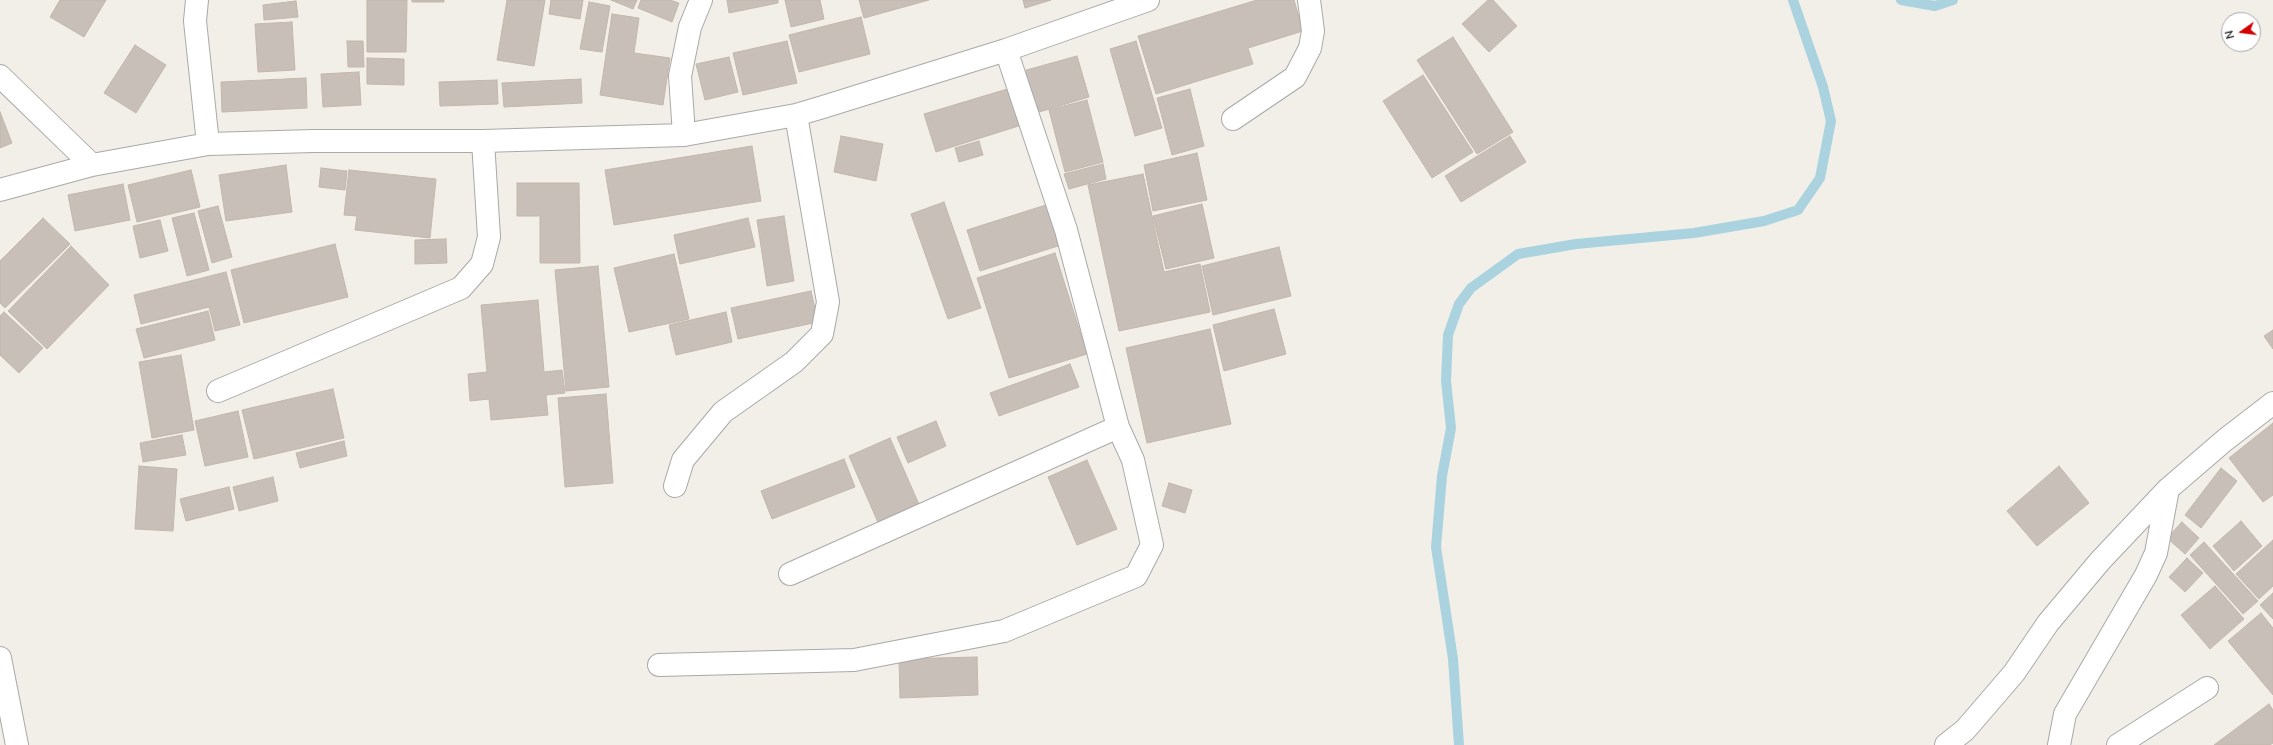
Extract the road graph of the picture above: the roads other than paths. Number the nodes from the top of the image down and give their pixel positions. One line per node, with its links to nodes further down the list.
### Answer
1 (197, 0): 11 (street)
2 (701, 0): 9 (street)
3 (1148, 0): 5 (street)
4 (1309, 0): 8 (street)
5 (1006, 50): 7 (street); 16 (street)
6 (0, 76): 12 (street)
7 (796, 115): 9 (street); 17 (street)
8 (1233, 119)
9 (684, 136): 10 (street)
10 (483, 141): 11 (street); 14 (street)
11 (208, 144): 12 (street)
12 (92, 165): 13 (street)
13 (0, 190)
14 (218, 391)
15 (2273, 403): 18 (street)
16 (1118, 426): 19 (street); 21 (street)
17 (675, 486)
18 (2168, 489): 23 (street); 25 (street)
19 (790, 574)
20 (0, 658): 24 (street)
21 (659, 665)
22 (2207, 688): 26 (street)
23 (2064, 743)
24 (17, 745)
25 (1946, 745)
26 (2118, 745)

